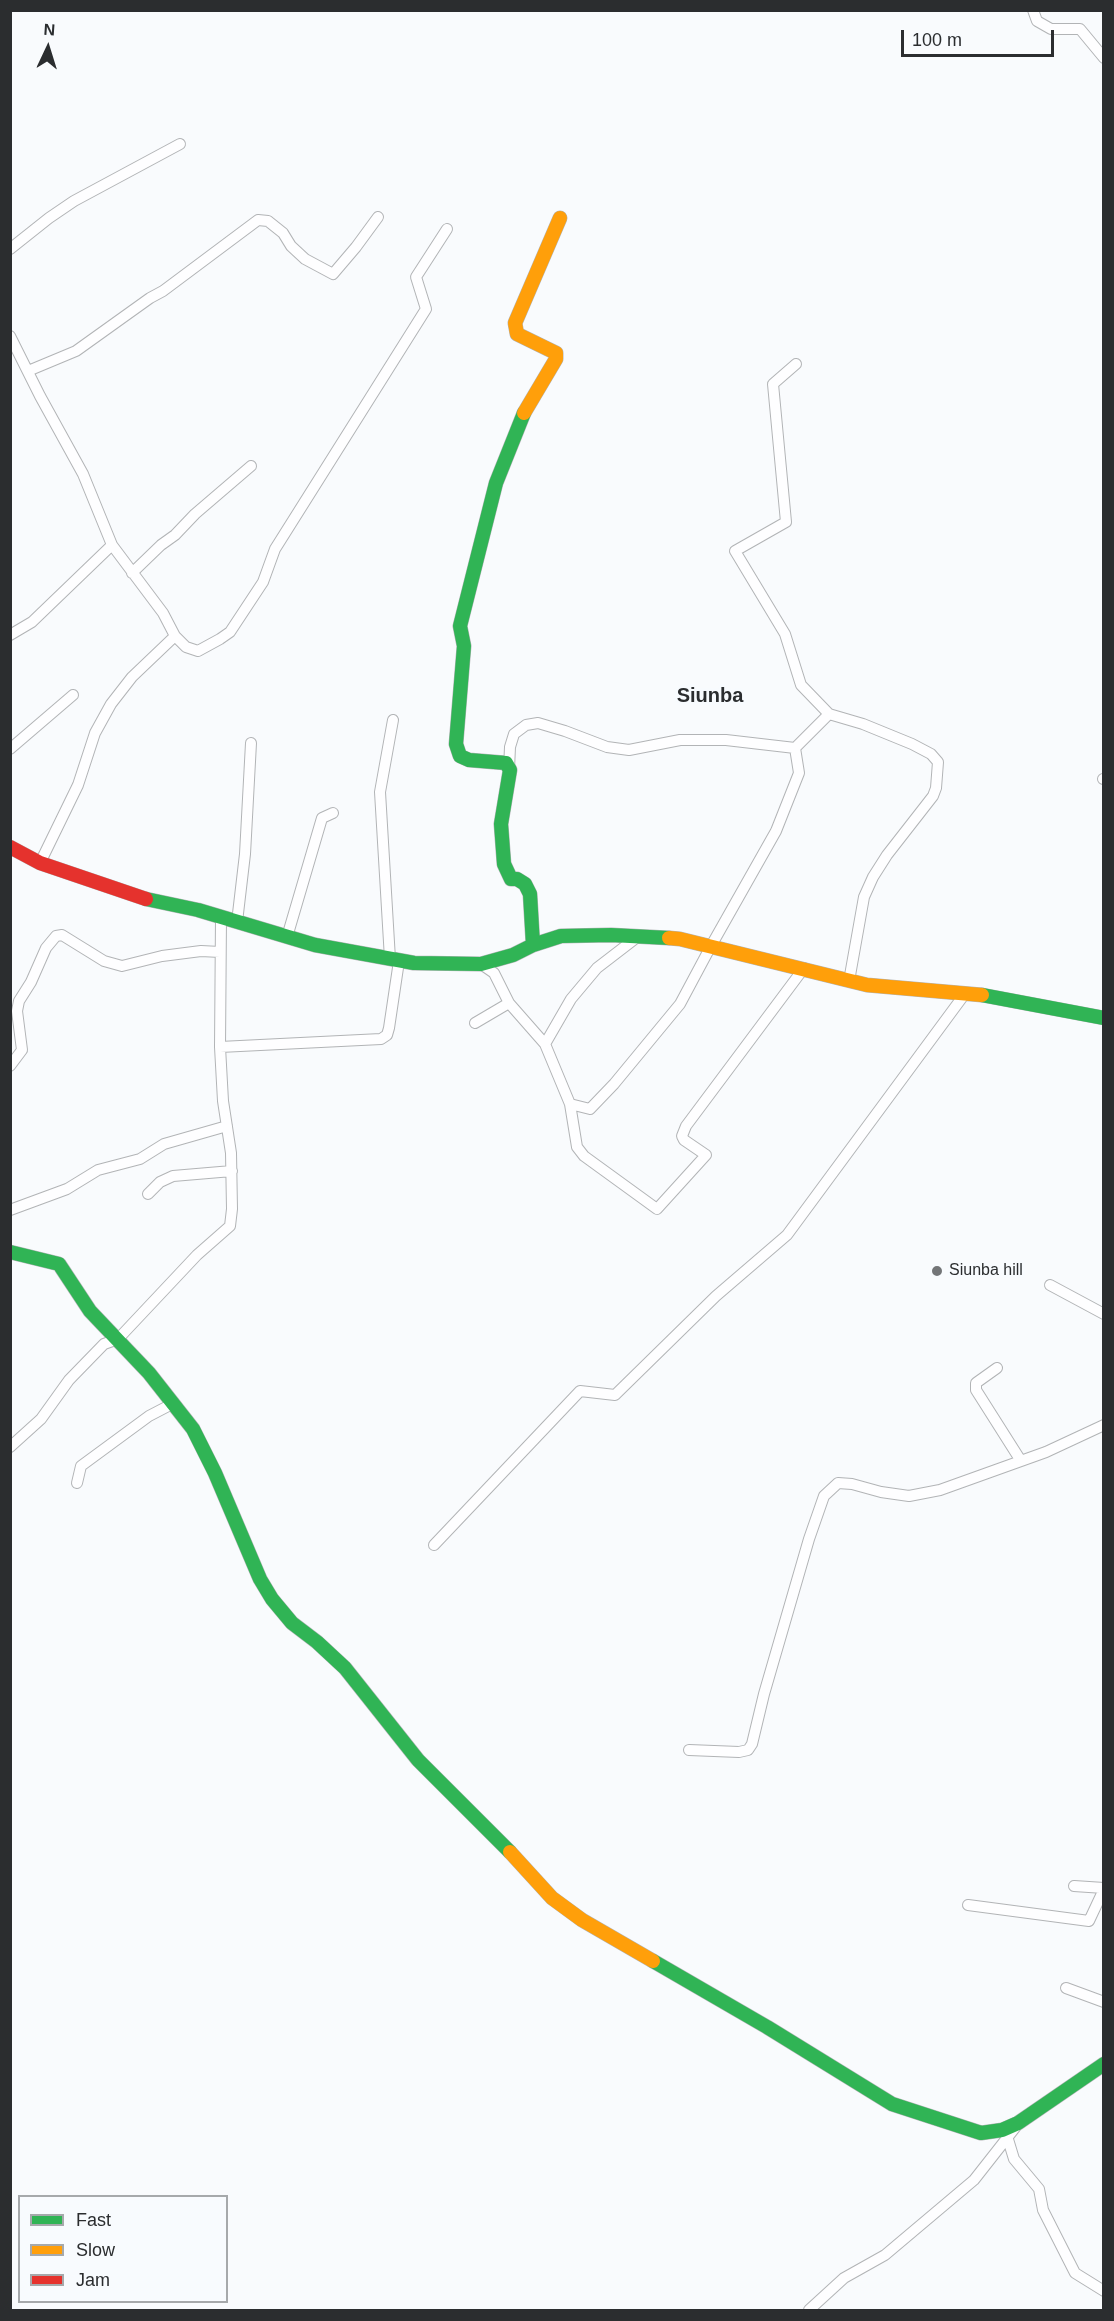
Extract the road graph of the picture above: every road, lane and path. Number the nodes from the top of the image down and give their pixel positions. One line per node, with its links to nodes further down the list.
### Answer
1 (1033, 10): 2 (street)
2 (1104, 58)
3 (180, 144): 7 (street)
4 (378, 217): 10 (street)
5 (560, 218): 22 (street)
6 (447, 229): 15 (street)
7 (10, 249)
8 (10, 336): 10 (street)
9 (796, 364): 17 (street)
10 (28, 371): 12 (street)
11 (251, 466): 13 (street)
12 (112, 545): 13 (street); 14 (street)
13 (132, 573): 15 (street)
14 (10, 635)
15 (175, 636): 25 (street)
16 (73, 695): 21 (street)
17 (829, 714): 20 (street); 36 (street)
18 (393, 720): 33 (street)
19 (251, 743): 27 (street)
20 (795, 748): 22 (street); 31 (street)
21 (10, 749)
22 (509, 769): 30 (street)
23 (333, 813): 28 (street)
24 (10, 847): 25 (street)
25 (40, 863): 26 (street)
26 (221, 918): 27 (street); 32 (street)
27 (237, 922): 28 (street)
28 (287, 937): 33 (street)
29 (636, 938): 30 (street); 31 (street); 41 (street)
30 (533, 945): 34 (street)
31 (711, 946): 35 (street); 44 (street)
32 (220, 952): 42 (street); 43 (street)
33 (394, 960): 34 (street); 42 (street)
34 (481, 964): 38 (street)
35 (804, 968): 36 (street); 44 (street)
36 (849, 981): 37 (street)
37 (964, 995): 39 (street); 59 (street)
38 (509, 1003): 40 (street); 41 (street)
39 (1104, 1018)
40 (475, 1023)
41 (545, 1044): 44 (street)
42 (220, 1047): 45 (street)
43 (10, 1066)
44 (570, 1104)
45 (227, 1126): 46 (street); 48 (street)
46 (232, 1171): 47 (street); 52 (street)
47 (148, 1194)
48 (10, 1210)
49 (10, 1252): 52 (street)
50 (1050, 1285): 51 (street)
51 (1104, 1314)
52 (118, 1339): 54 (street); 56 (street)
53 (997, 1368): 57 (street)
54 (174, 1403): 58 (street); 67 (street)
55 (1104, 1425): 57 (street)
56 (10, 1447)
57 (1021, 1461): 60 (street)
58 (76, 1483)
59 (434, 1545)
60 (689, 1750)
61 (1074, 1886): 62 (street)
62 (1104, 1888): 63 (street)
63 (968, 1905)
64 (1066, 1988): 65 (street)
65 (1104, 2002)
66 (1104, 2064): 67 (street)
67 (1018, 2123): 68 (street)
68 (1007, 2136): 69 (street); 70 (street)
69 (1104, 2291)
70 (809, 2310)

